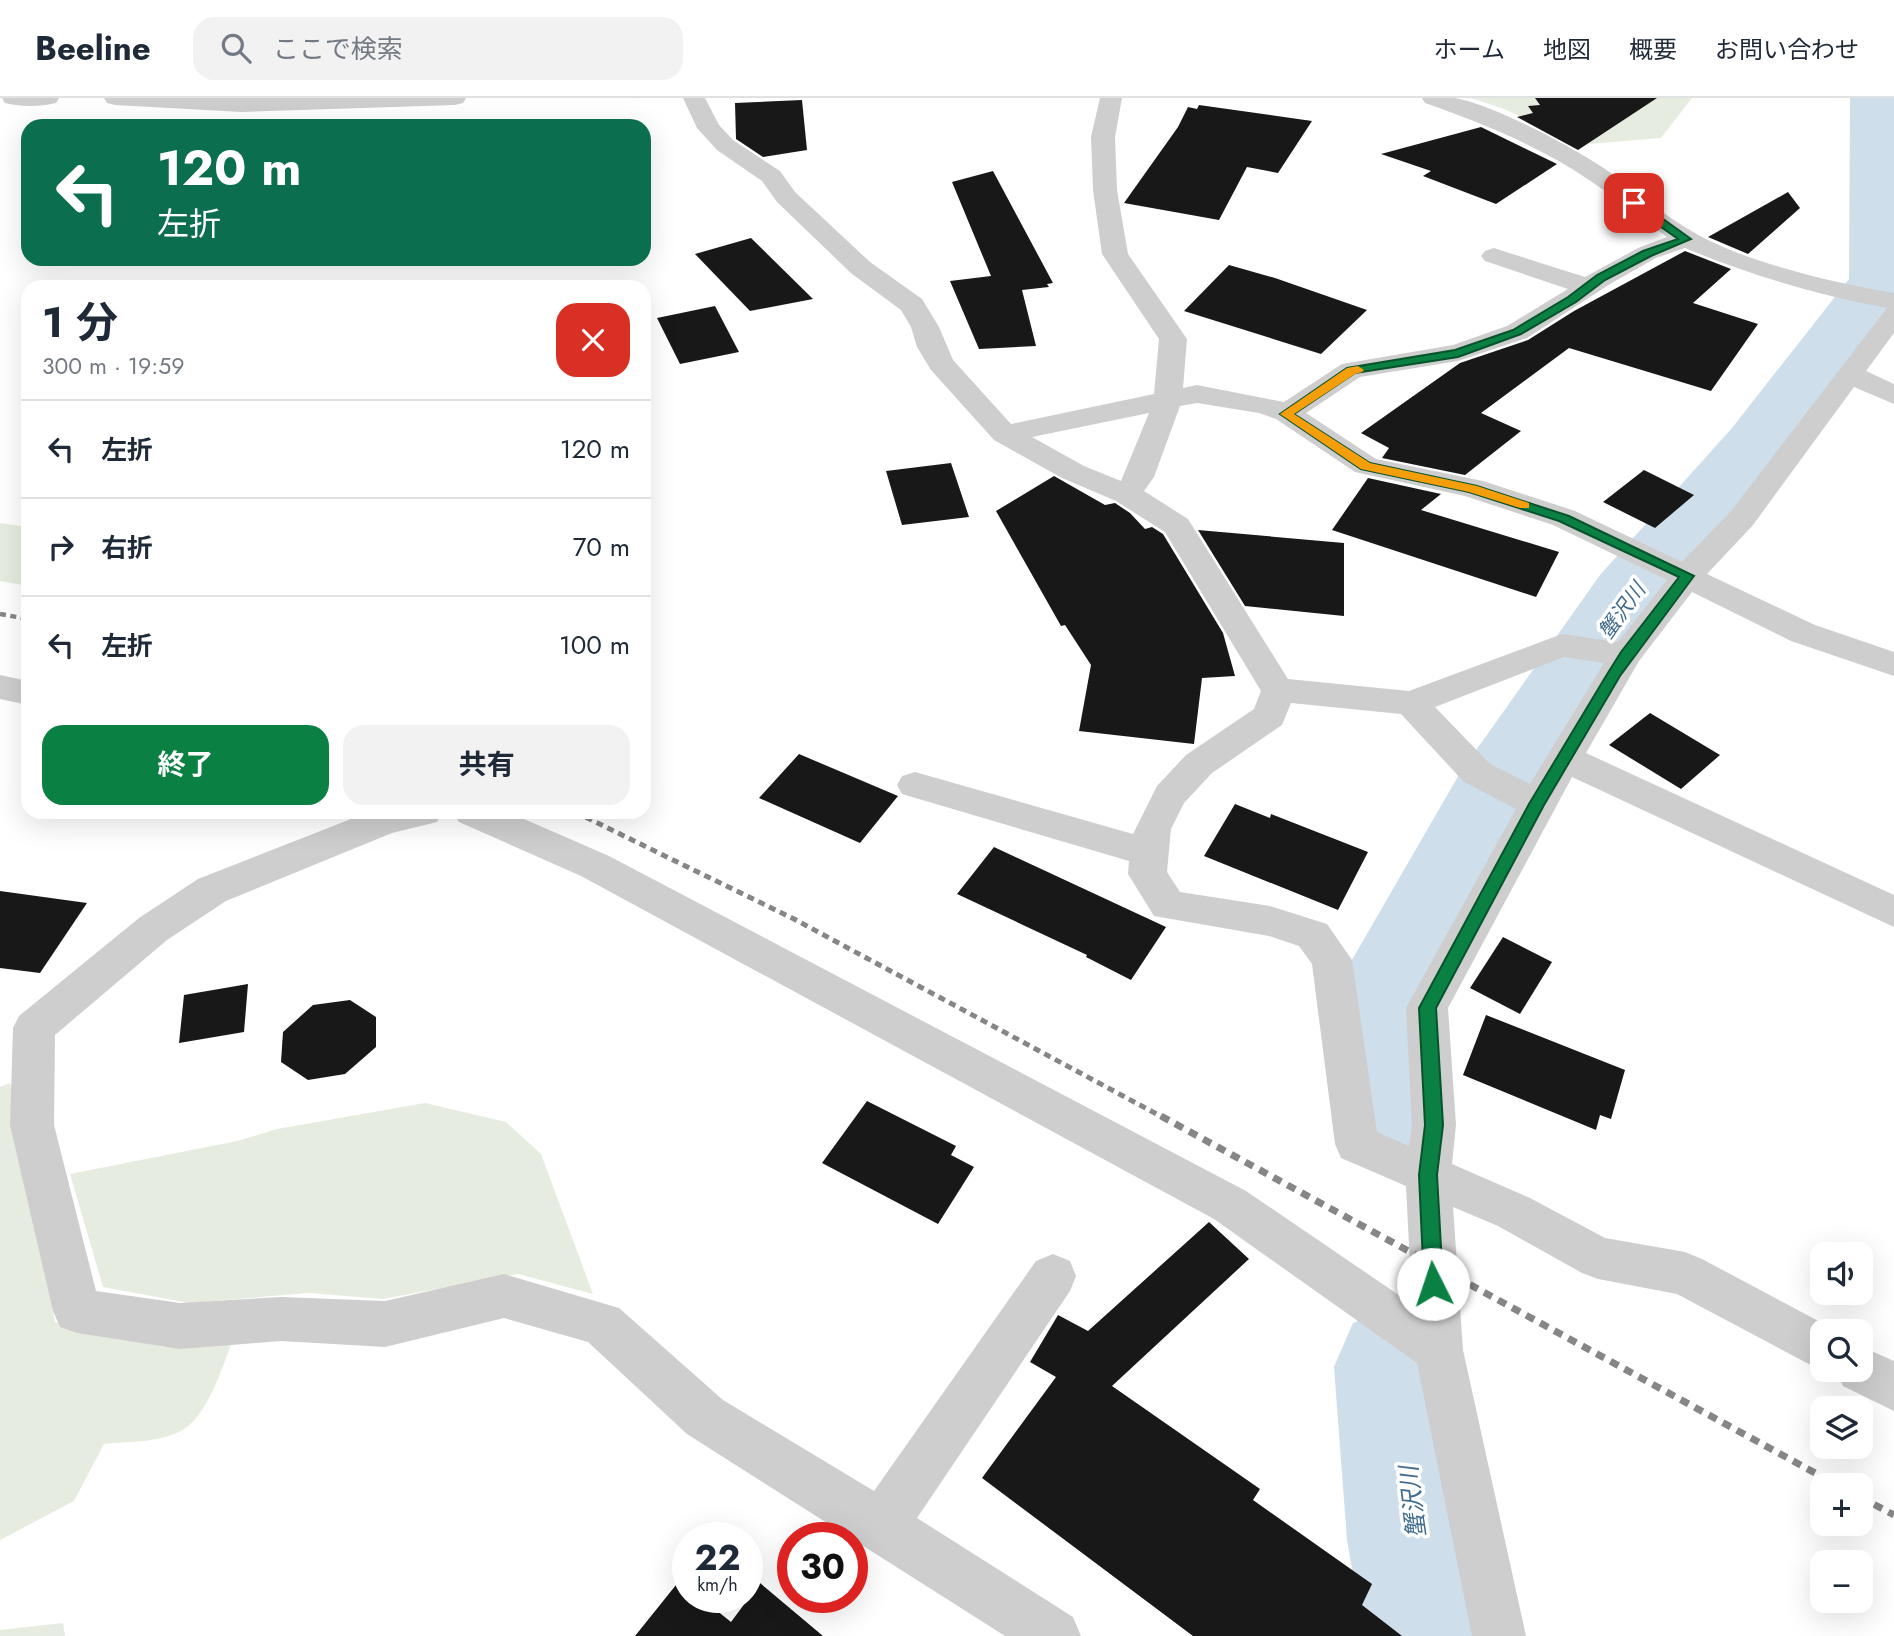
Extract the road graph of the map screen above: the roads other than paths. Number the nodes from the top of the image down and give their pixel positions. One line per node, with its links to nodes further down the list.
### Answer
1 (13, 98): 2 (street)
2 (48, 98)
3 (115, 98): 4 (street)
4 (455, 98)
5 (694, 98): 16 (street)
6 (1111, 98): 14 (street)
7 (1433, 98): 8 (street)
8 (1686, 239): 10 (street); 11 (street)
9 (1494, 256): 10 (street)
10 (1588, 287): 15 (street)
11 (1891, 306): 12 (street)
12 (1850, 375): 13 (street); 18 (street)
13 (1894, 395)
14 (1168, 400): 15 (street); 16 (street); 17 (street)
15 (1286, 414): 18 (street)
16 (1004, 434): 17 (street)
17 (1127, 494): 22 (street)
18 (1669, 567): 19 (street); 20 (street)
19 (1619, 654): 24 (street); 25 (street)
20 (1894, 664)
21 (0, 687): 23 (street)
22 (1278, 691): 24 (street); 31 (street)
23 (21, 692)
24 (1411, 703): 28 (street)
25 (1564, 758): 27 (street); 28 (street)
26 (915, 785): 31 (street)
27 (1652, 799): 32 (street); 33 (street)
28 (1534, 803): 34 (street)
29 (393, 819): 40 (street)
30 (488, 819): 37 (street)
31 (1149, 853): 34 (street)
32 (1720, 857)
33 (1894, 912)
34 (1428, 1175): 36 (street); 37 (street)
35 (1053, 1276): 40 (street)
36 (1810, 1341)
37 (1439, 1350): 42 (street)
38 (1873, 1375): 39 (street)
39 (1894, 1387)
40 (881, 1525): 41 (street)
41 (1054, 1636)
42 (1499, 1636)

